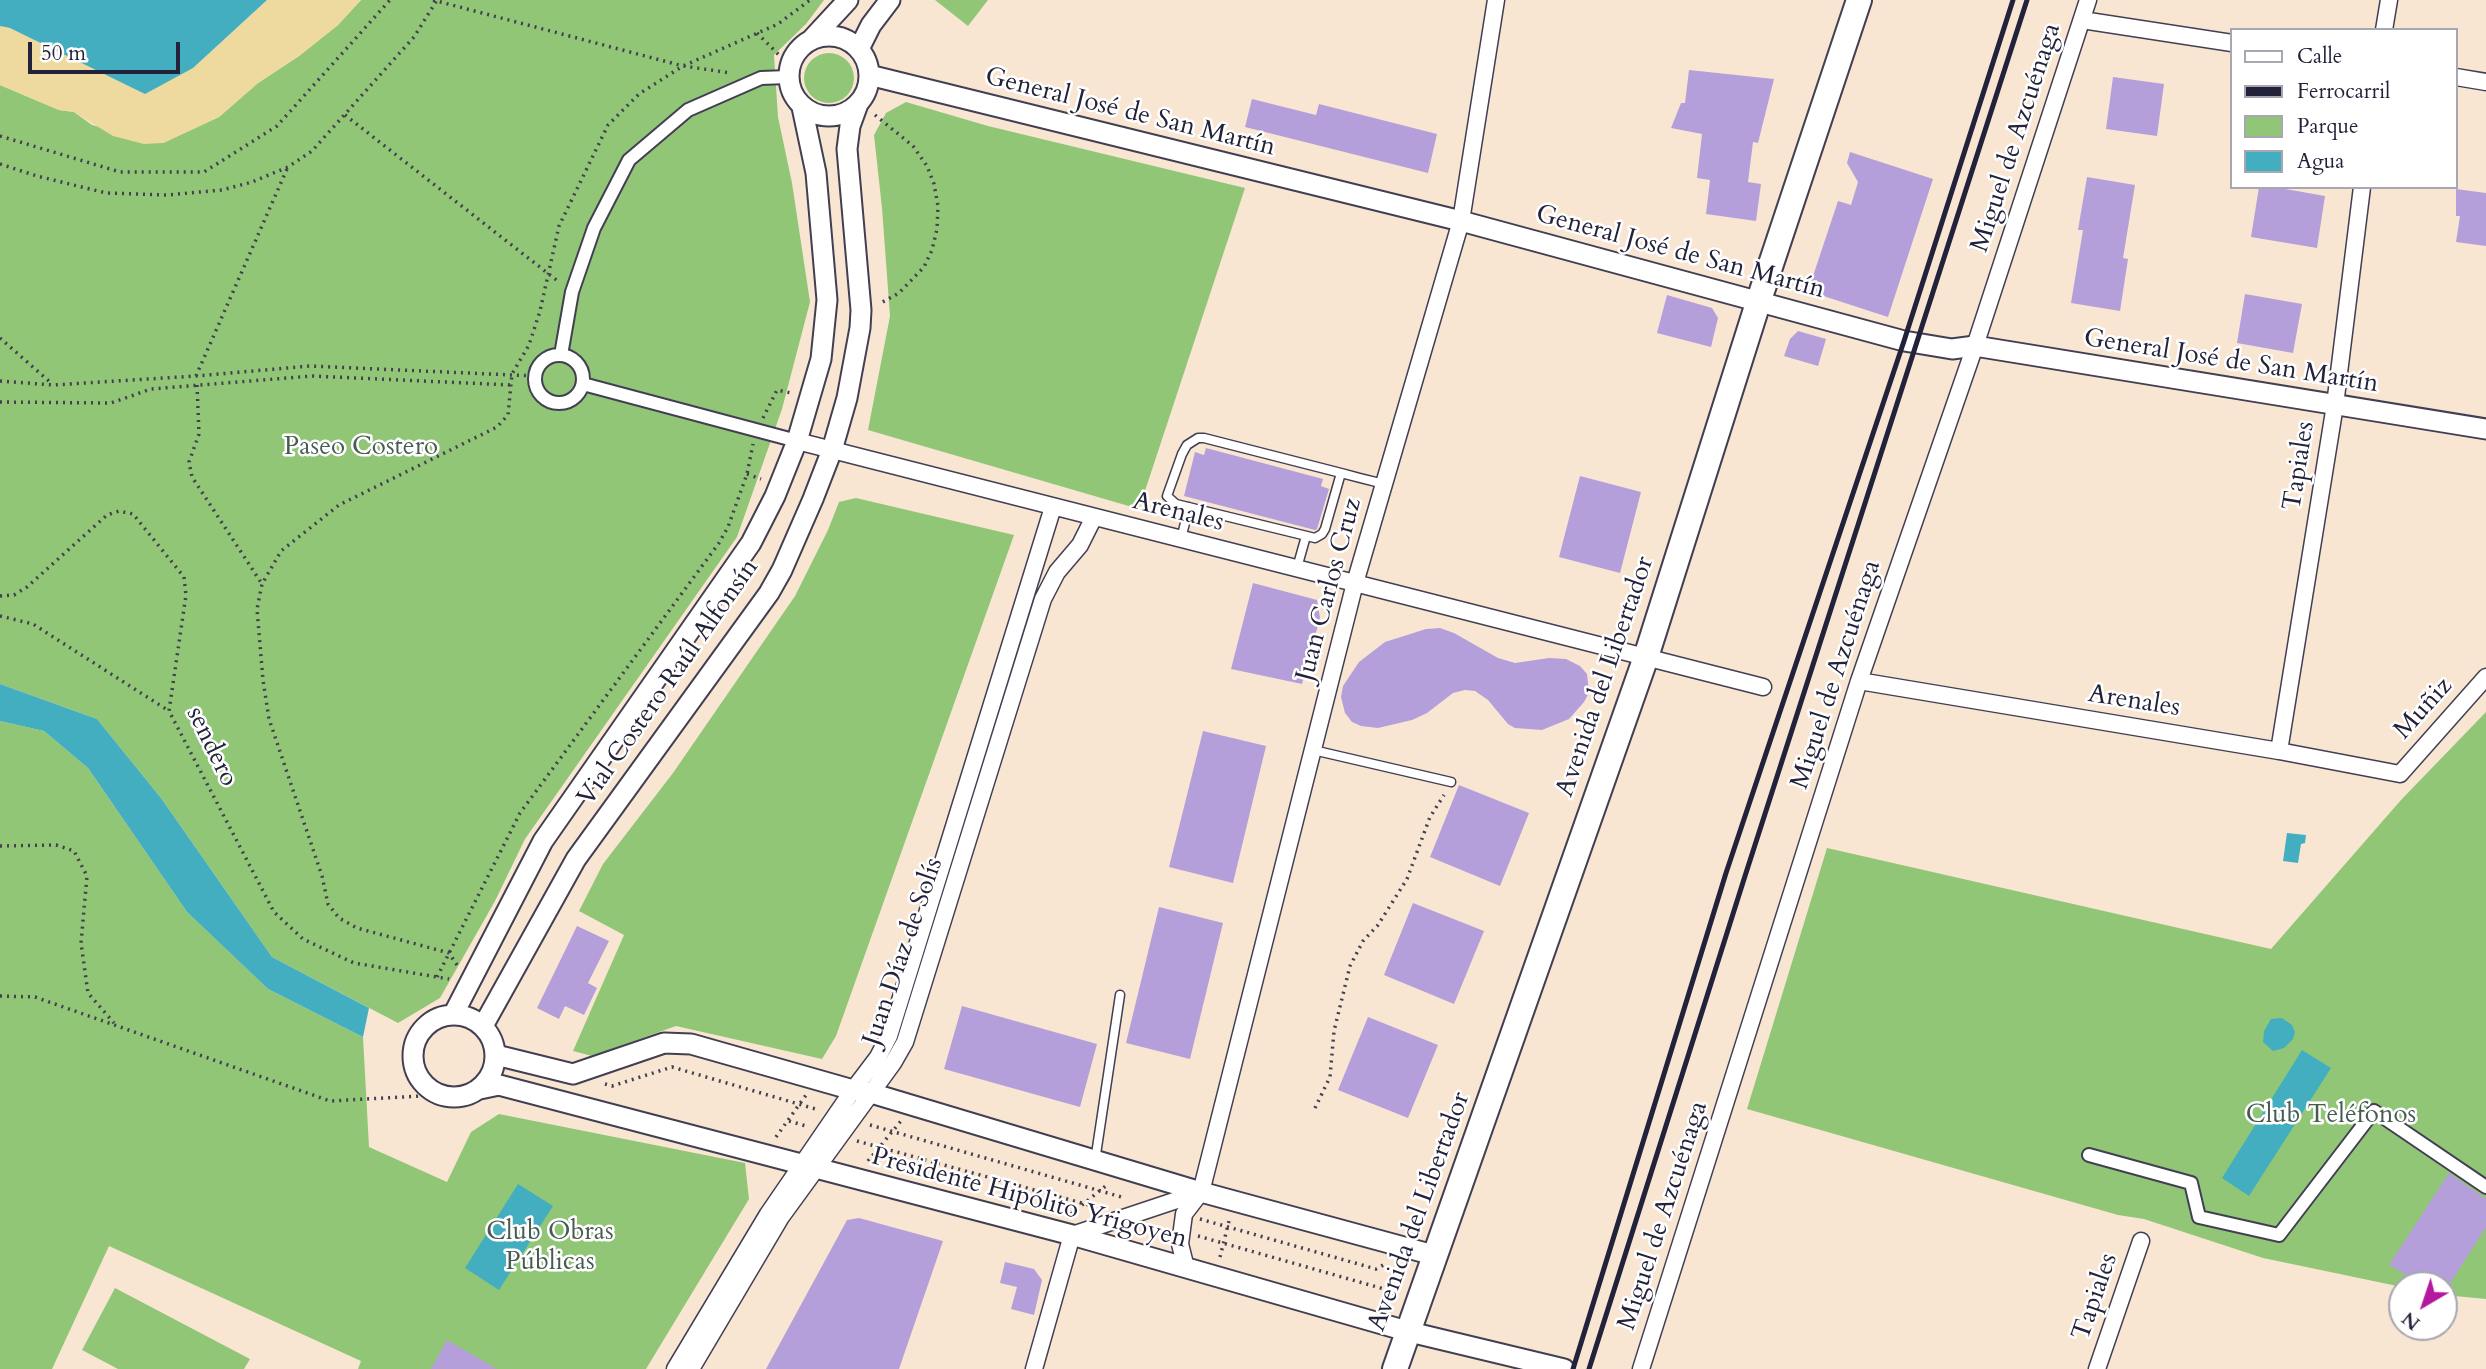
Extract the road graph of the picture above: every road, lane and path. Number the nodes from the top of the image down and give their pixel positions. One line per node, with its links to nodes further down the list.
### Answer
1 (390, 0): 25 (path)
2 (435, 0): 16 (path); 24 (path)
3 (848, 0): 13 (street)
4 (890, 0): 15 (street)
5 (1496, 0): 29 (street, Juan Carlos Cruz)
6 (1860, 0): 32 (main road, Avenida del Libertador)
7 (2088, 0): 10 (street, Miguel de Azcuénaga)
8 (2389, 0): 11 (street)
9 (810, 1): 12 (path)
10 (2082, 20): 14 (street); 35 (street, Miguel de Azcuénaga)
11 (2384, 28)
12 (757, 33): 16 (path); 17 (path)
13 (811, 40): 15 (street); 17 (street)
14 (2230, 43)
15 (859, 49): 18 (street)
16 (683, 66): 20 (path); 30 (path)
17 (789, 71): 20 (street); 23 (street)
18 (869, 75): 22 (street); 29 (street, General José de San Martín)
19 (2458, 77): 21 (street)
20 (761, 78): 31 (street)
21 (2486, 82)
22 (858, 104): 23 (street); 33 (street, Vial Costero Raúl Alfonsín); 33 (path)
23 (802, 107): 45 (street, Vial Costero Raúl Alfonsín)
24 (345, 115): 27 (path); 30 (path)
25 (0, 136)
26 (0, 164): 27 (path)
27 (288, 167): 38 (path)
28 (2362, 189): 47 (street, Tapiales)
29 (1461, 221): 32 (street, General José de San Martín); 53 (street, Juan Carlos Cruz)
30 (549, 275): 31 (path); 37 (path)
31 (572, 292): 36 (street)
32 (1758, 303): 35 (street, General José de San Martín); 64 (main road, Avenida del Libertador)
33 (861, 310): 51 (street, Vial Costero Raúl Alfonsín)
34 (0, 338): 42 (path)
35 (1975, 346): 47 (street, General José de San Martín); 66 (street, Miguel de Azcuénaga)
36 (561, 355): 39 (street); 41 (street)
37 (512, 374): 38 (path); 39 (path); 44 (path)
38 (196, 376): 42 (path)
39 (536, 376): 41 (street)
40 (0, 381): 42 (path)
41 (583, 384): 49 (street, Arenales)
42 (53, 385)
43 (197, 385): 44 (path); 46 (path); 61 (path)
44 (511, 385): 61 (path)
45 (811, 397): 49 (path); 50 (street, Vial Costero Raúl Alfonsín)
46 (0, 402)
47 (2335, 405): 48 (street, General José de San Martín); 70 (street, Tapiales)
48 (2486, 429)
49 (756, 430): 50 (street, Arenales); 74 (path)
50 (797, 441): 51 (street, Arenales); 76 (street, Vial Costero Raúl Alfonsín)
51 (832, 450): 54 (street, Arenales); 81 (street, Vial Costero Raúl Alfonsín)
52 (1341, 473): 53 (lane); 55 (lane); 57 (lane)
53 (1384, 484): 60 (street, Juan Carlos Cruz)
54 (1053, 507): 56 (street, Arenales); 86 (street, Juan Díaz de Solís)
55 (1189, 507): 57 (lane); 58 (lane)
56 (1094, 517): 58 (street, Arenales); 86 (street, Juan Díaz de Solís)
57 (1306, 537): 59 (lane)
58 (1181, 539): 59 (street, Arenales)
59 (1297, 568): 60 (street, Arenales)
60 (1355, 583): 64 (street, Arenales); 69 (street, Juan Carlos Cruz)
61 (262, 584): 74 (path)
62 (0, 596): 68 (path, sendero)
63 (0, 617): 68 (path)
64 (1646, 657): 67 (street, Arenales); 109 (main road, Avenida del Libertador)
65 (2486, 677): 71 (street, Muñiz)
66 (1859, 681): 70 (street, Arenales); 118 (street, Miguel de Azcuénaga)
67 (1763, 687)
68 (169, 711): 75 (path, sendero)
69 (1313, 750): 72 (lane); 101 (street, Juan Carlos Cruz)
70 (2279, 751): 71 (street, Arenales)
71 (2400, 774)
72 (1451, 782): 90 (path)
73 (0, 846): 80 (path)
74 (449, 953): 75 (path); 76 (path)
75 (437, 977): 76 (path, sendero)
76 (468, 981): 79 (street, Vial Costero Raúl Alfonsín)
77 (1121, 995): 95 (lane)
78 (0, 996): 80 (path)
79 (453, 1015): 81 (street); 87 (street)
80 (115, 1025): 87 (path)
81 (483, 1026): 82 (street)
82 (496, 1055): 83 (street); 85 (street)
83 (573, 1074): 84 (street, Presidente Hipólito Yrigoyen); 88 (path)
84 (818, 1080): 86 (street, Presidente Hipólito Yrigoyen); 88 (path)
85 (480, 1089): 87 (street); 93 (street, Presidente Hipólito Yrigoyen)
86 (862, 1091): 89 (street, Presidente Hipólito Yrigoyen); 91 (street, Juan Díaz de Solís)
87 (439, 1095)
88 (801, 1104): 91 (path); 93 (path)
89 (912, 1105): 92 (path); 95 (street, Presidente Hipólito Yrigoyen)
90 (1315, 1108)
91 (844, 1117): 92 (path); 96 (street, Juan Díaz de Solís)
92 (892, 1132): 98 (path); 100 (path)
93 (762, 1155): 96 (street, Presidente Hipólito Yrigoyen)
94 (2089, 1155): 99 (street)
95 (1095, 1161): 97 (street, Presidente Hipólito Yrigoyen)
96 (808, 1168): 98 (street, Presidente Hipólito Yrigoyen); 113 (street, Juan Díaz de Solís); 114 (street, Juan Díaz de Solís)
97 (1126, 1170): 100 (path); 101 (street, Presidente Hipólito Yrigoyen)
98 (854, 1179): 106 (street, Presidente Hipólito Yrigoyen)
99 (2486, 1187)
100 (1100, 1191): 103 (path); 106 (path)
101 (1201, 1192): 102 (street, Presidente Hipólito Yrigoyen); 103 (street); 104 (street, Juan Carlos Cruz)
102 (1234, 1201): 105 (path); 109 (street, Presidente Hipólito Yrigoyen)
103 (1156, 1207): 107 (street)
104 (1184, 1214): 105 (path); 110 (street)
105 (1228, 1227): 109 (path); 111 (path)
106 (1049, 1230): 107 (street, Presidente Hipólito Yrigoyen)
107 (1072, 1235): 110 (street, Presidente Hipólito Yrigoyen); 115 (street)
108 (2141, 1241): 119 (street, Tapiales)
109 (1425, 1253): 112 (main road, Avenida del Libertador)
110 (1186, 1268): 111 (street, Presidente Hipólito Yrigoyen)
111 (1215, 1276): 112 (street, Presidente Hipólito Yrigoyen)
112 (1410, 1332): 116 (main road, Avenida del Libertador); 117 (street, Presidente Hipólito Yrigoyen)
113 (675, 1369)
114 (691, 1369)
115 (1034, 1369)
116 (1395, 1369)
117 (1564, 1369)
118 (1641, 1369)
119 (2097, 1369)

